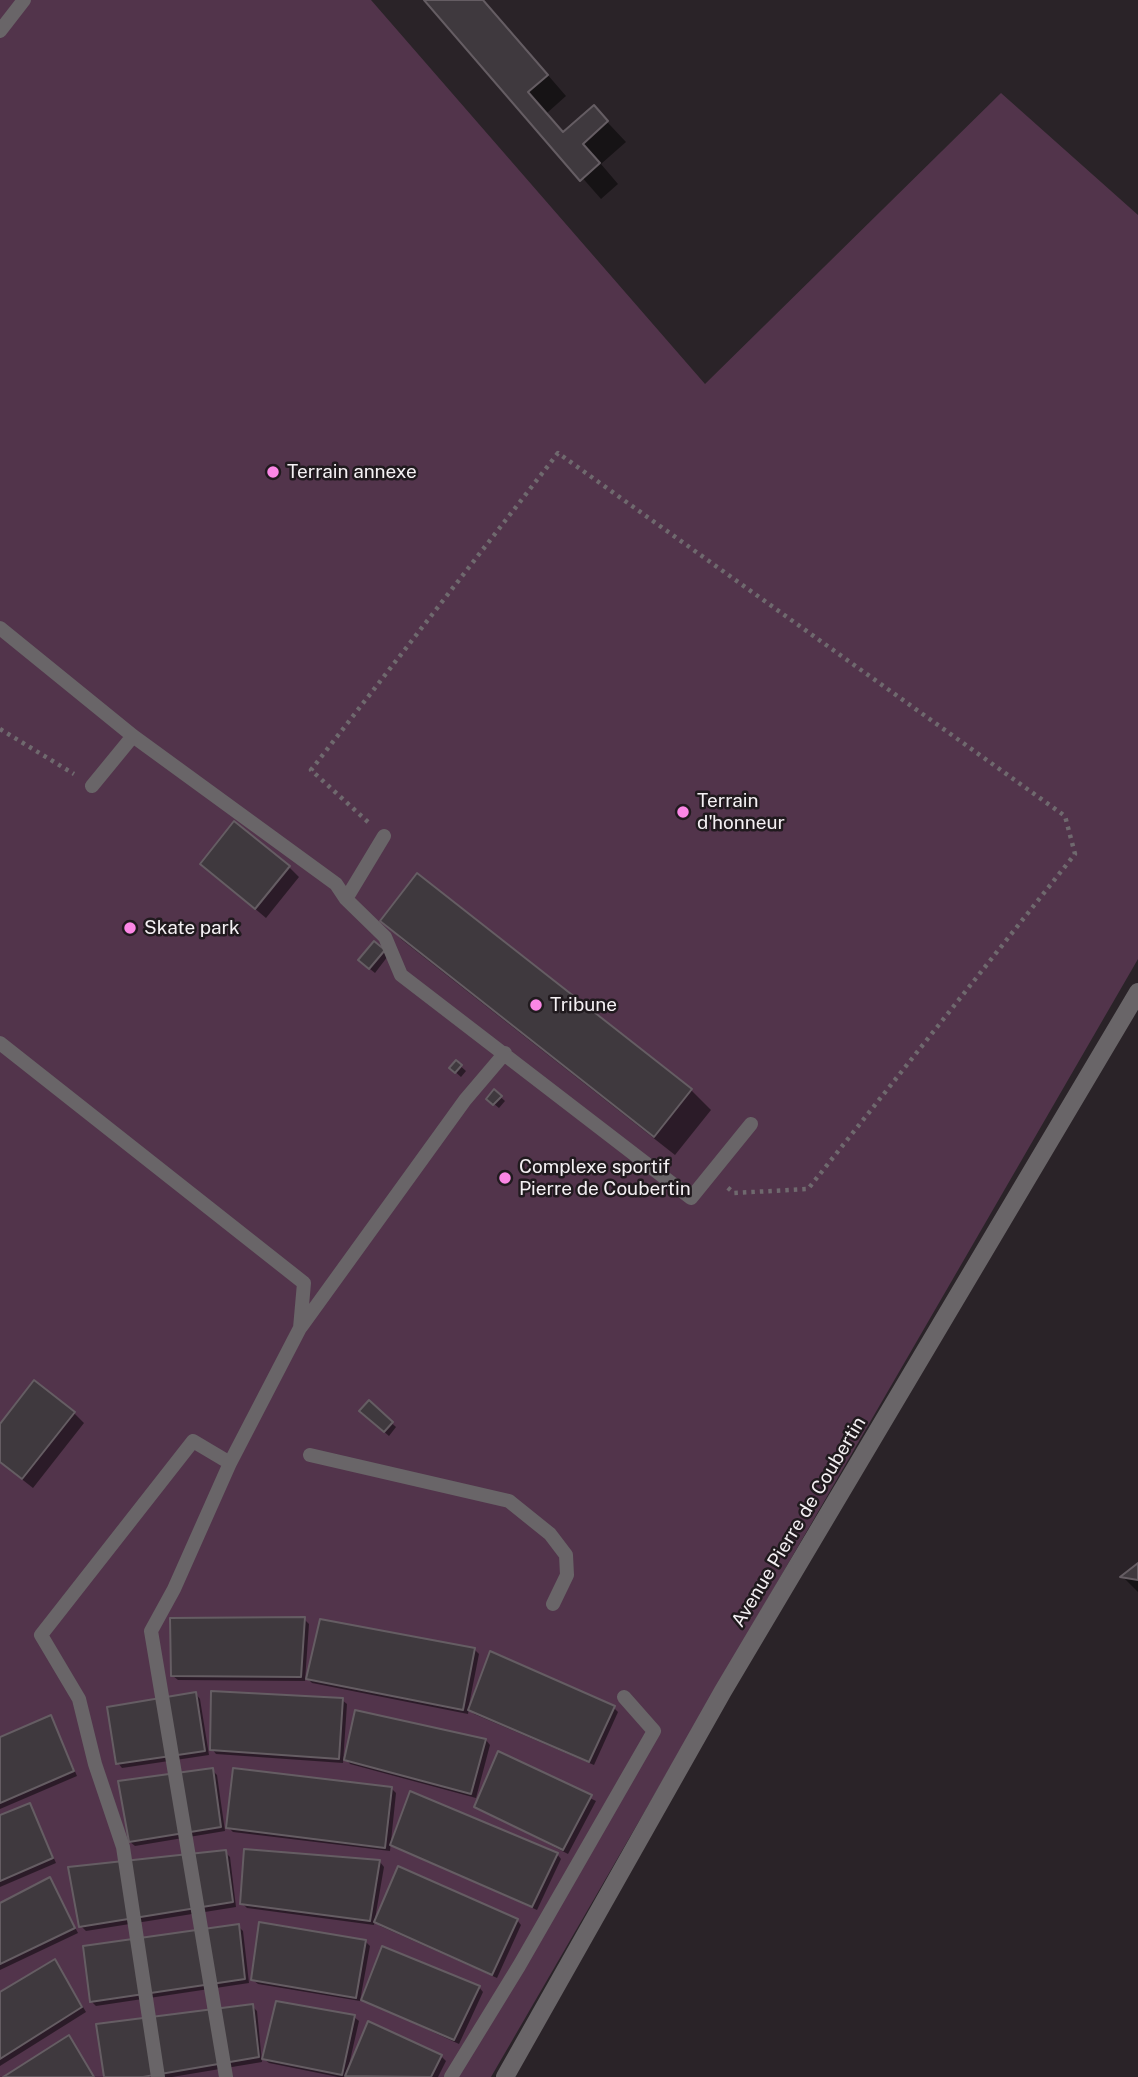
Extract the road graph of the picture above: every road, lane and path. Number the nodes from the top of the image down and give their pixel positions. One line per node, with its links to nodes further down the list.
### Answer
1 (24, 0): 2 (lane)
2 (0, 31)
3 (0, 628): 5 (lane)
4 (0, 729): 6 (path)
5 (133, 736): 6 (lane); 8 (lane)
6 (92, 786)
7 (384, 836): 8 (lane); 13 (path)
8 (346, 899): 11 (lane)
9 (1138, 992): 22 (street, Avenue Pierre de Coubertin)
10 (0, 1043): 14 (lane)
11 (505, 1053): 13 (lane); 14 (lane)
12 (751, 1124): 13 (lane)
13 (712, 1173)
14 (300, 1328): 16 (lane)
15 (310, 1455): 17 (lane)
16 (230, 1463): 19 (lane); 20 (lane)
17 (553, 1604)
18 (624, 1697): 21 (lane)
19 (158, 2077)
20 (226, 2077)
21 (451, 2077)
22 (505, 2077)

